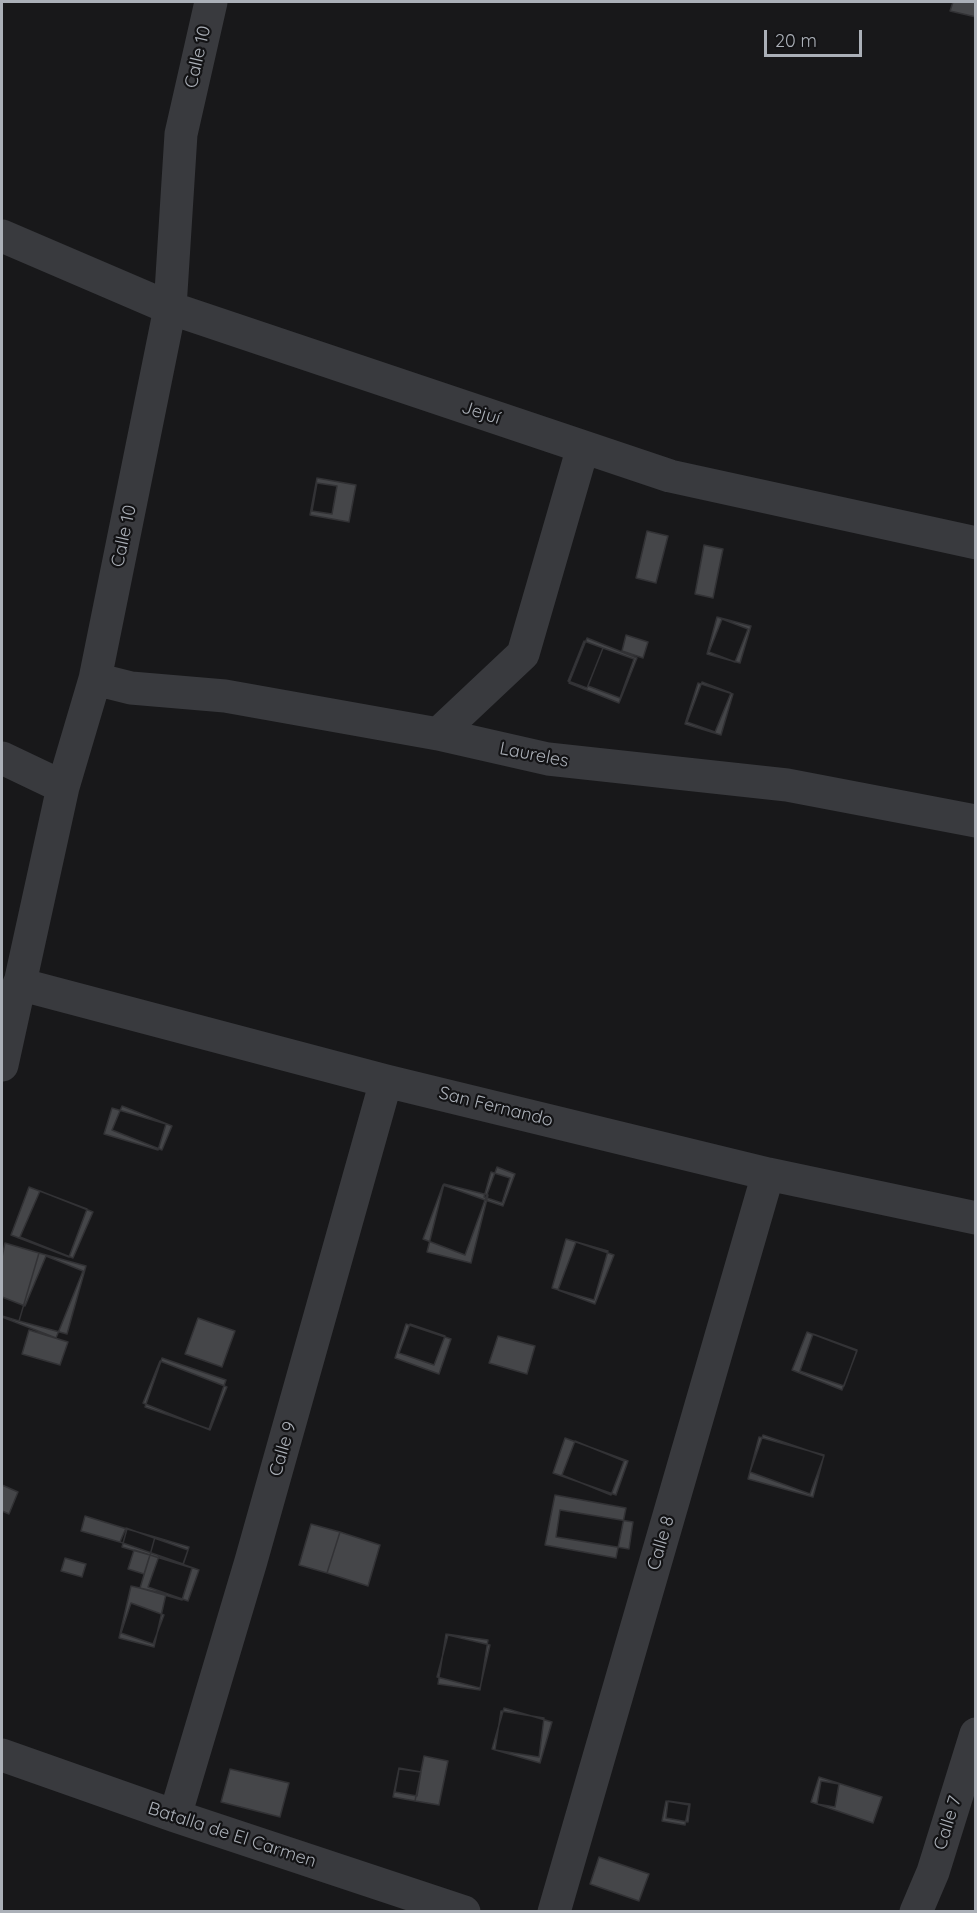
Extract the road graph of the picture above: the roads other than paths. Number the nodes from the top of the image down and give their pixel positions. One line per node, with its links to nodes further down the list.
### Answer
1 (211, 2): 3 (street, Calle 10)
2 (2, 236): 3 (street, Jejuí)
3 (170, 308): 4 (street, Jejuí); 6 (street, Calle 10)
4 (583, 447): 5 (street, Jejuí); 7 (street)
5 (975, 543)
6 (95, 680): 7 (street, Laureles); 9 (street, Calle 10)
7 (438, 734): 10 (street, Laureles)
8 (2, 758): 9 (street)
9 (63, 787): 11 (street, Calle 10)
10 (975, 821)
11 (20, 984): 12 (street, Calle 10); 13 (street, San Fernando)
12 (2, 1065)
13 (386, 1081): 14 (street, San Fernando); 18 (street, Calle 9)
14 (768, 1174): 15 (street, San Fernando); 20 (street, Calle 8)
15 (975, 1218)
16 (975, 1734): 21 (street, Calle 7)
17 (2, 1755): 18 (street, Batalla de El Carmen)
18 (175, 1816): 19 (street, Batalla de El Carmen)
19 (464, 1911)
20 (554, 1911)
21 (916, 1911)

